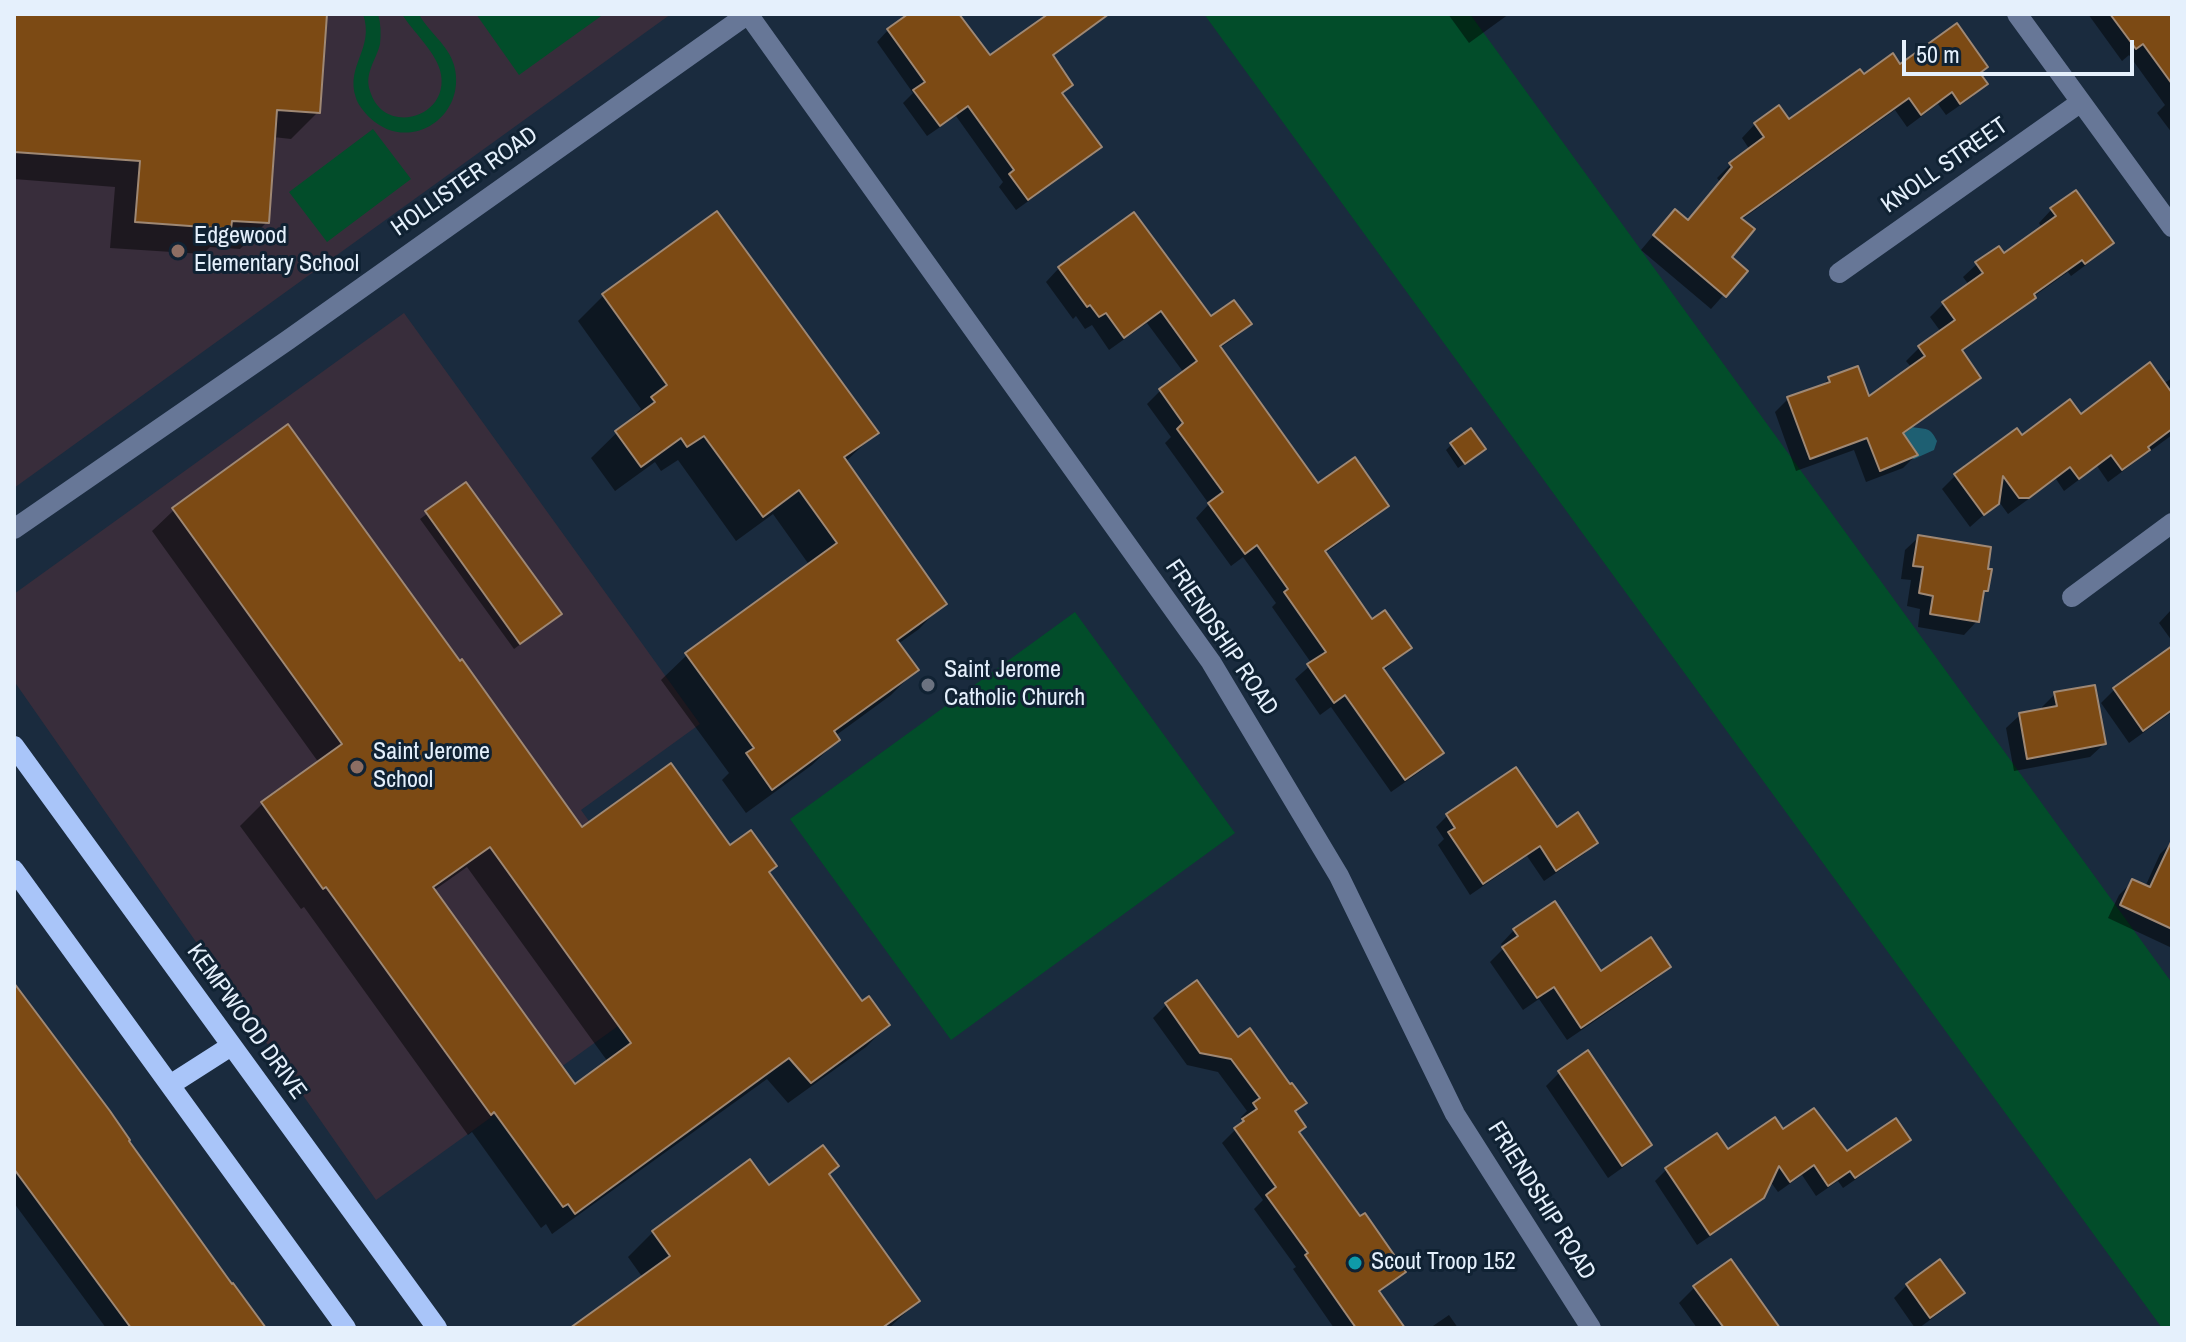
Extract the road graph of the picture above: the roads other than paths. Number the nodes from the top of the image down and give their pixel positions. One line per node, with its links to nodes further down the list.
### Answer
1 (748, 14): 7 (street, HOLLISTER ROAD); 15 (street, FRIENDSHIP ROAD)
2 (2017, 14): 3 (street)
3 (2081, 102): 4 (street); 5 (street, KNOLL STREET)
4 (2172, 227)
5 (1839, 273)
6 (2172, 523): 8 (street)
7 (14, 529)
8 (2072, 597)
9 (14, 746): 11 (main road, KEMPWOOD DRIVE)
10 (14, 870): 12 (main road)
11 (231, 1046): 12 (main road); 14 (main road, KEMPWOOD DRIVE)
12 (170, 1085): 13 (main road)
13 (346, 1328)
14 (437, 1328)
15 (1591, 1328)

